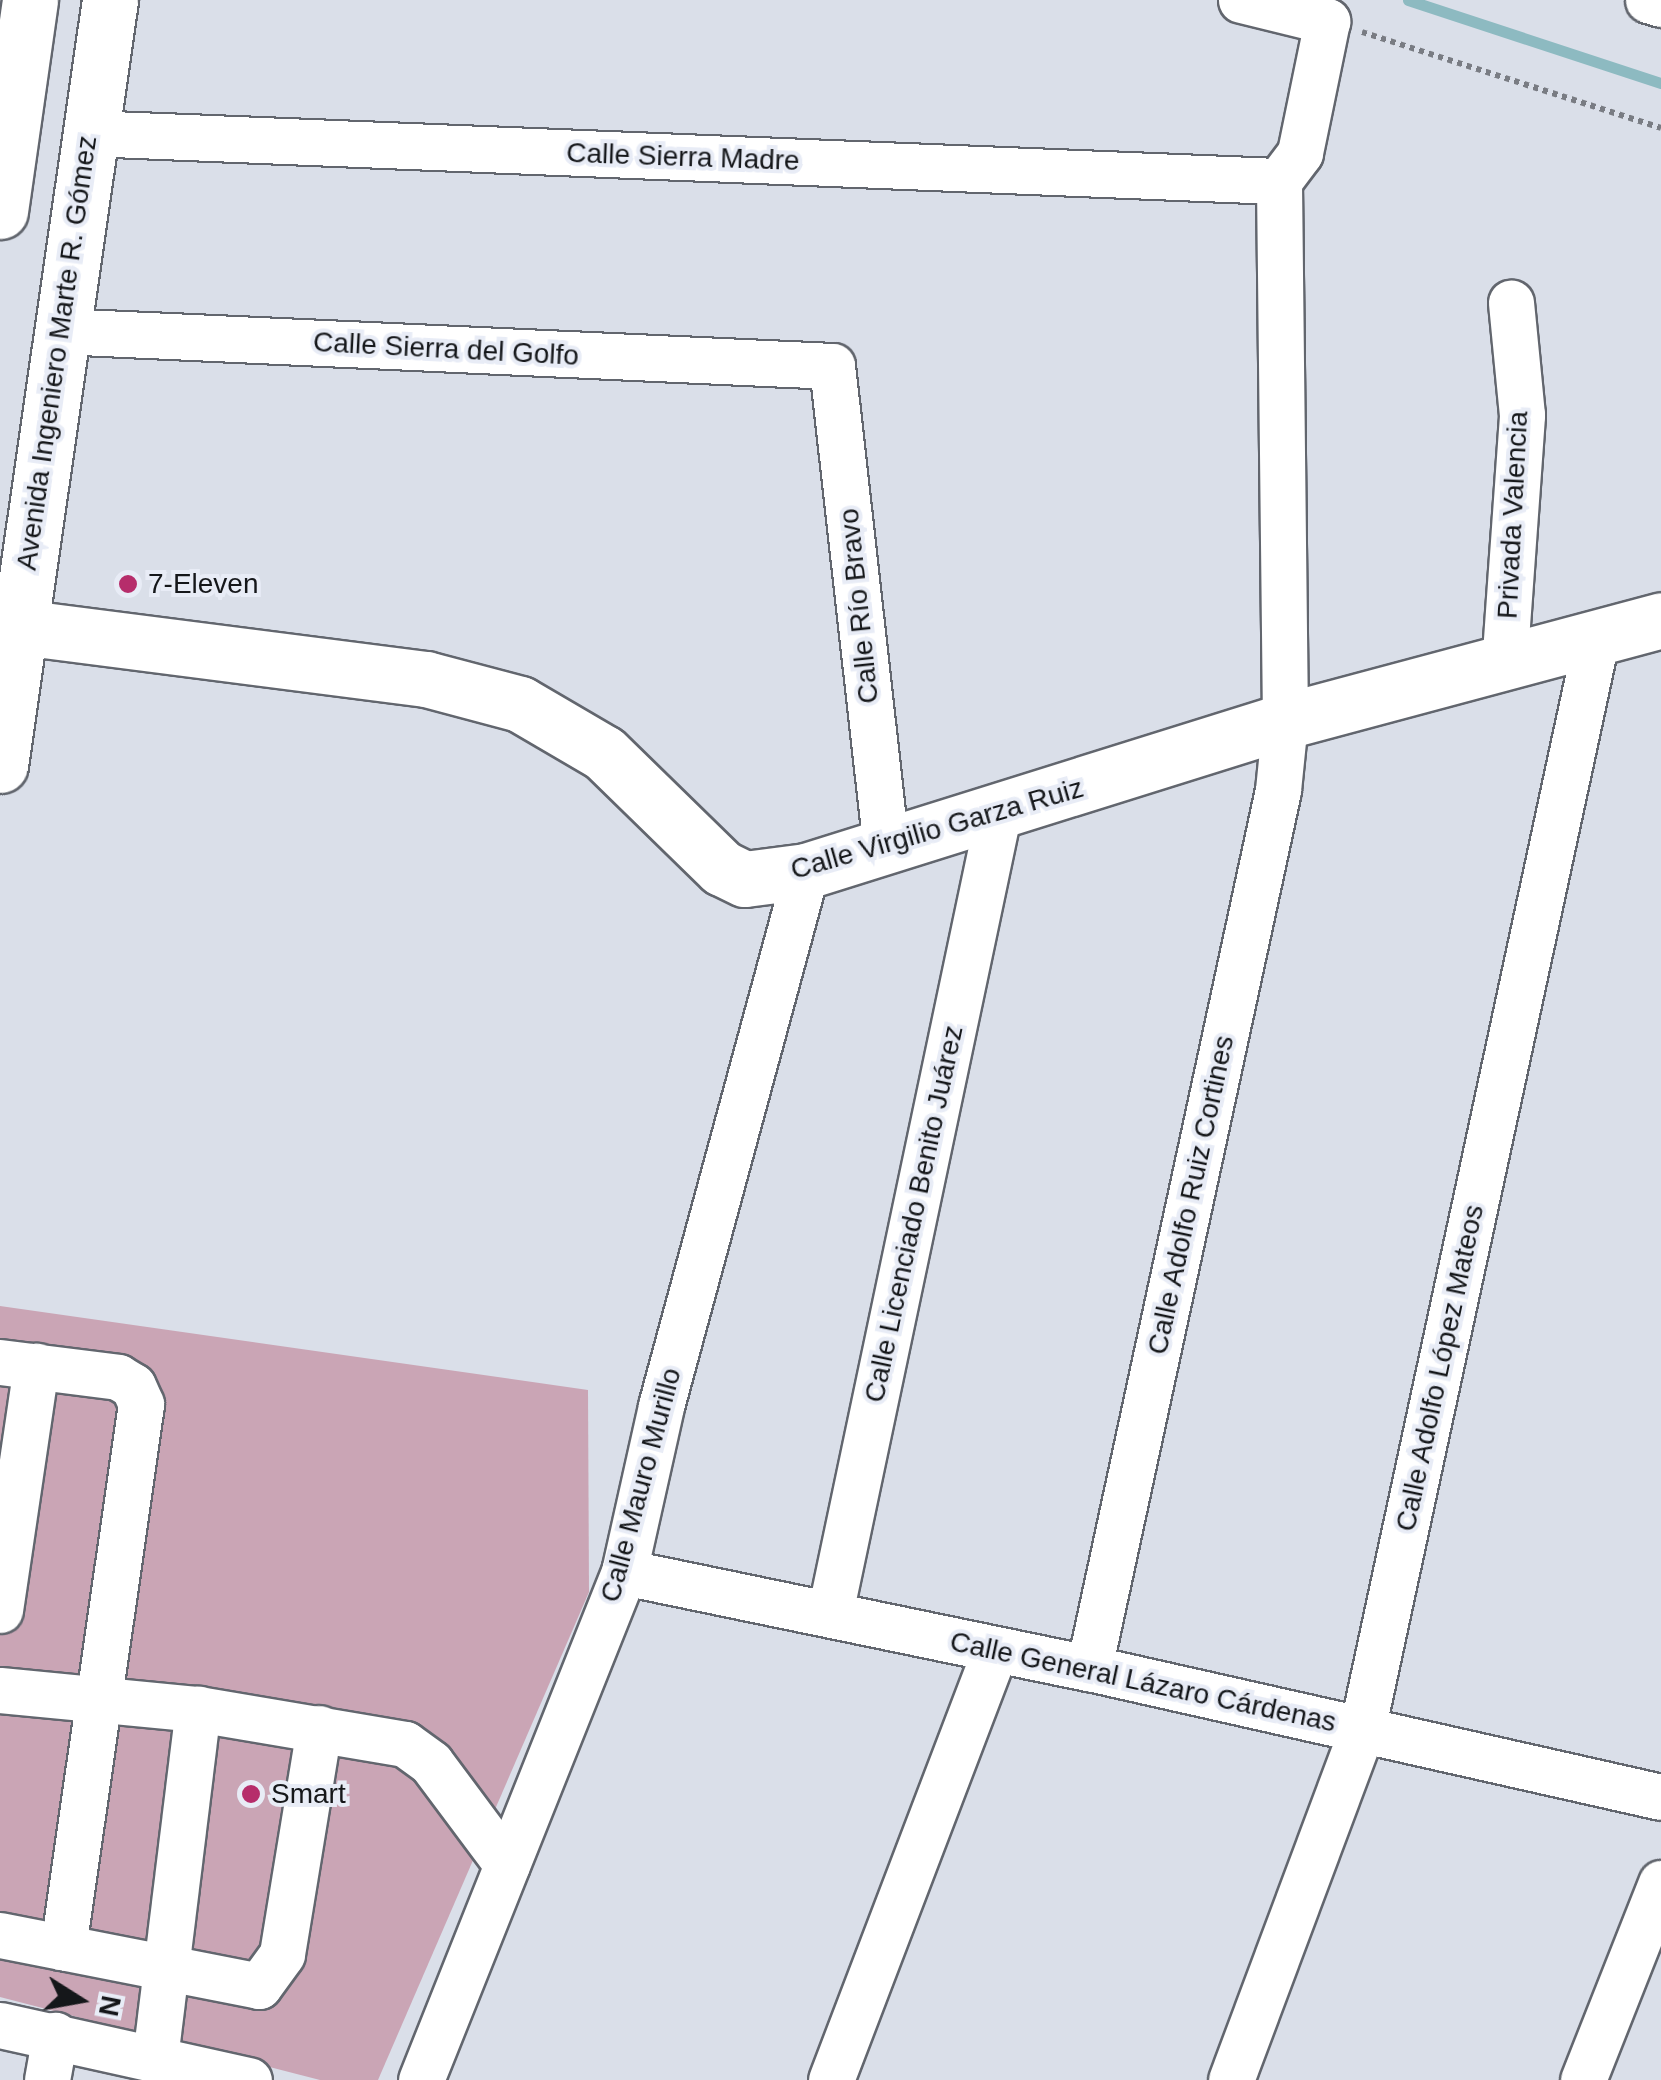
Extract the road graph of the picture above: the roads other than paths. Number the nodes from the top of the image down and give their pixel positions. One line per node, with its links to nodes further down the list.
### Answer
1 (30, 0): 6 (main road)
2 (110, 0): 7 (main road, Avenida Ingeniero Marte R. Gómez)
3 (1241, 0): 8 (street)
4 (1648, 0): 5 (street)
5 (1661, 4)
6 (6, 125): 9 (main road)
7 (87, 133): 8 (street, Calle Sierra Madre); 11 (main road, Avenida Ingeniero Marte R. Gómez)
8 (1280, 181): 17 (street, Calle Adolfo Ruiz Cortines)
9 (0, 211)
10 (1512, 303): 16 (street, Privada Valencia)
11 (59, 332): 12 (street, Calle Sierra del Golfo); 14 (main road, Avenida Ingeniero Marte R. Gómez)
12 (832, 366): 20 (street, Calle Río Bravo)
13 (1661, 620): 15 (main road, Calle Virgilio Garza Ruiz)
14 (20, 627): 18 (main road, Avenida Ingeniero Marte R. Gómez); 21 (main road, Calle Virgilio Garza Ruiz)
15 (1596, 640): 16 (main road, Calle Virgilio Garza Ruiz); 32 (street, Calle Adolfo López Mateos)
16 (1504, 667): 17 (main road, Calle Virgilio Garza Ruiz)
17 (1285, 721): 19 (main road, Calle Virgilio Garza Ruiz); 27 (street, Calle Adolfo Ruiz Cortines)
18 (0, 765)
19 (998, 815): 20 (main road, Calle Virgilio Garza Ruiz); 25 (street, Calle Licenciado Benito Juárez)
20 (886, 847): 21 (main road, Calle Virgilio Garza Ruiz)
21 (806, 871): 23 (street, Calle Mauro Murillo)
22 (18, 1364): 24 (street); 29 (street)
23 (624, 1572): 25 (street, Calle General Lázaro Cárdenas); 34 (street, Calle Mauro Murillo)
24 (0, 1610)
25 (830, 1613): 26 (street, Calle General Lázaro Cárdenas)
26 (994, 1650): 27 (street, Calle General Lázaro Cárdenas); 45 (street)
27 (1089, 1668): 32 (street, Calle General Lázaro Cárdenas)
28 (0, 1690): 29 (street)
29 (99, 1698): 30 (street); 37 (street)
30 (198, 1709): 31 (street); 38 (street)
31 (319, 1728): 34 (street); 38 (street)
32 (1362, 1730): 33 (street, Calle General Lázaro Cárdenas); 46 (street, Calle Adolfo López Mateos)
33 (1661, 1797)
34 (507, 1864): 44 (street, Calle Mauro Murillo)
35 (1661, 1883): 47 (street)
36 (0, 1935): 37 (street)
37 (63, 1948): 38 (street)
38 (164, 1968): 41 (street)
39 (0, 2026): 40 (street)
40 (55, 2034): 41 (street); 42 (street)
41 (155, 2058): 43 (street)
42 (46, 2080)
43 (249, 2080)
44 (421, 2080)
45 (831, 2080)
46 (1230, 2080)
47 (1582, 2080)

